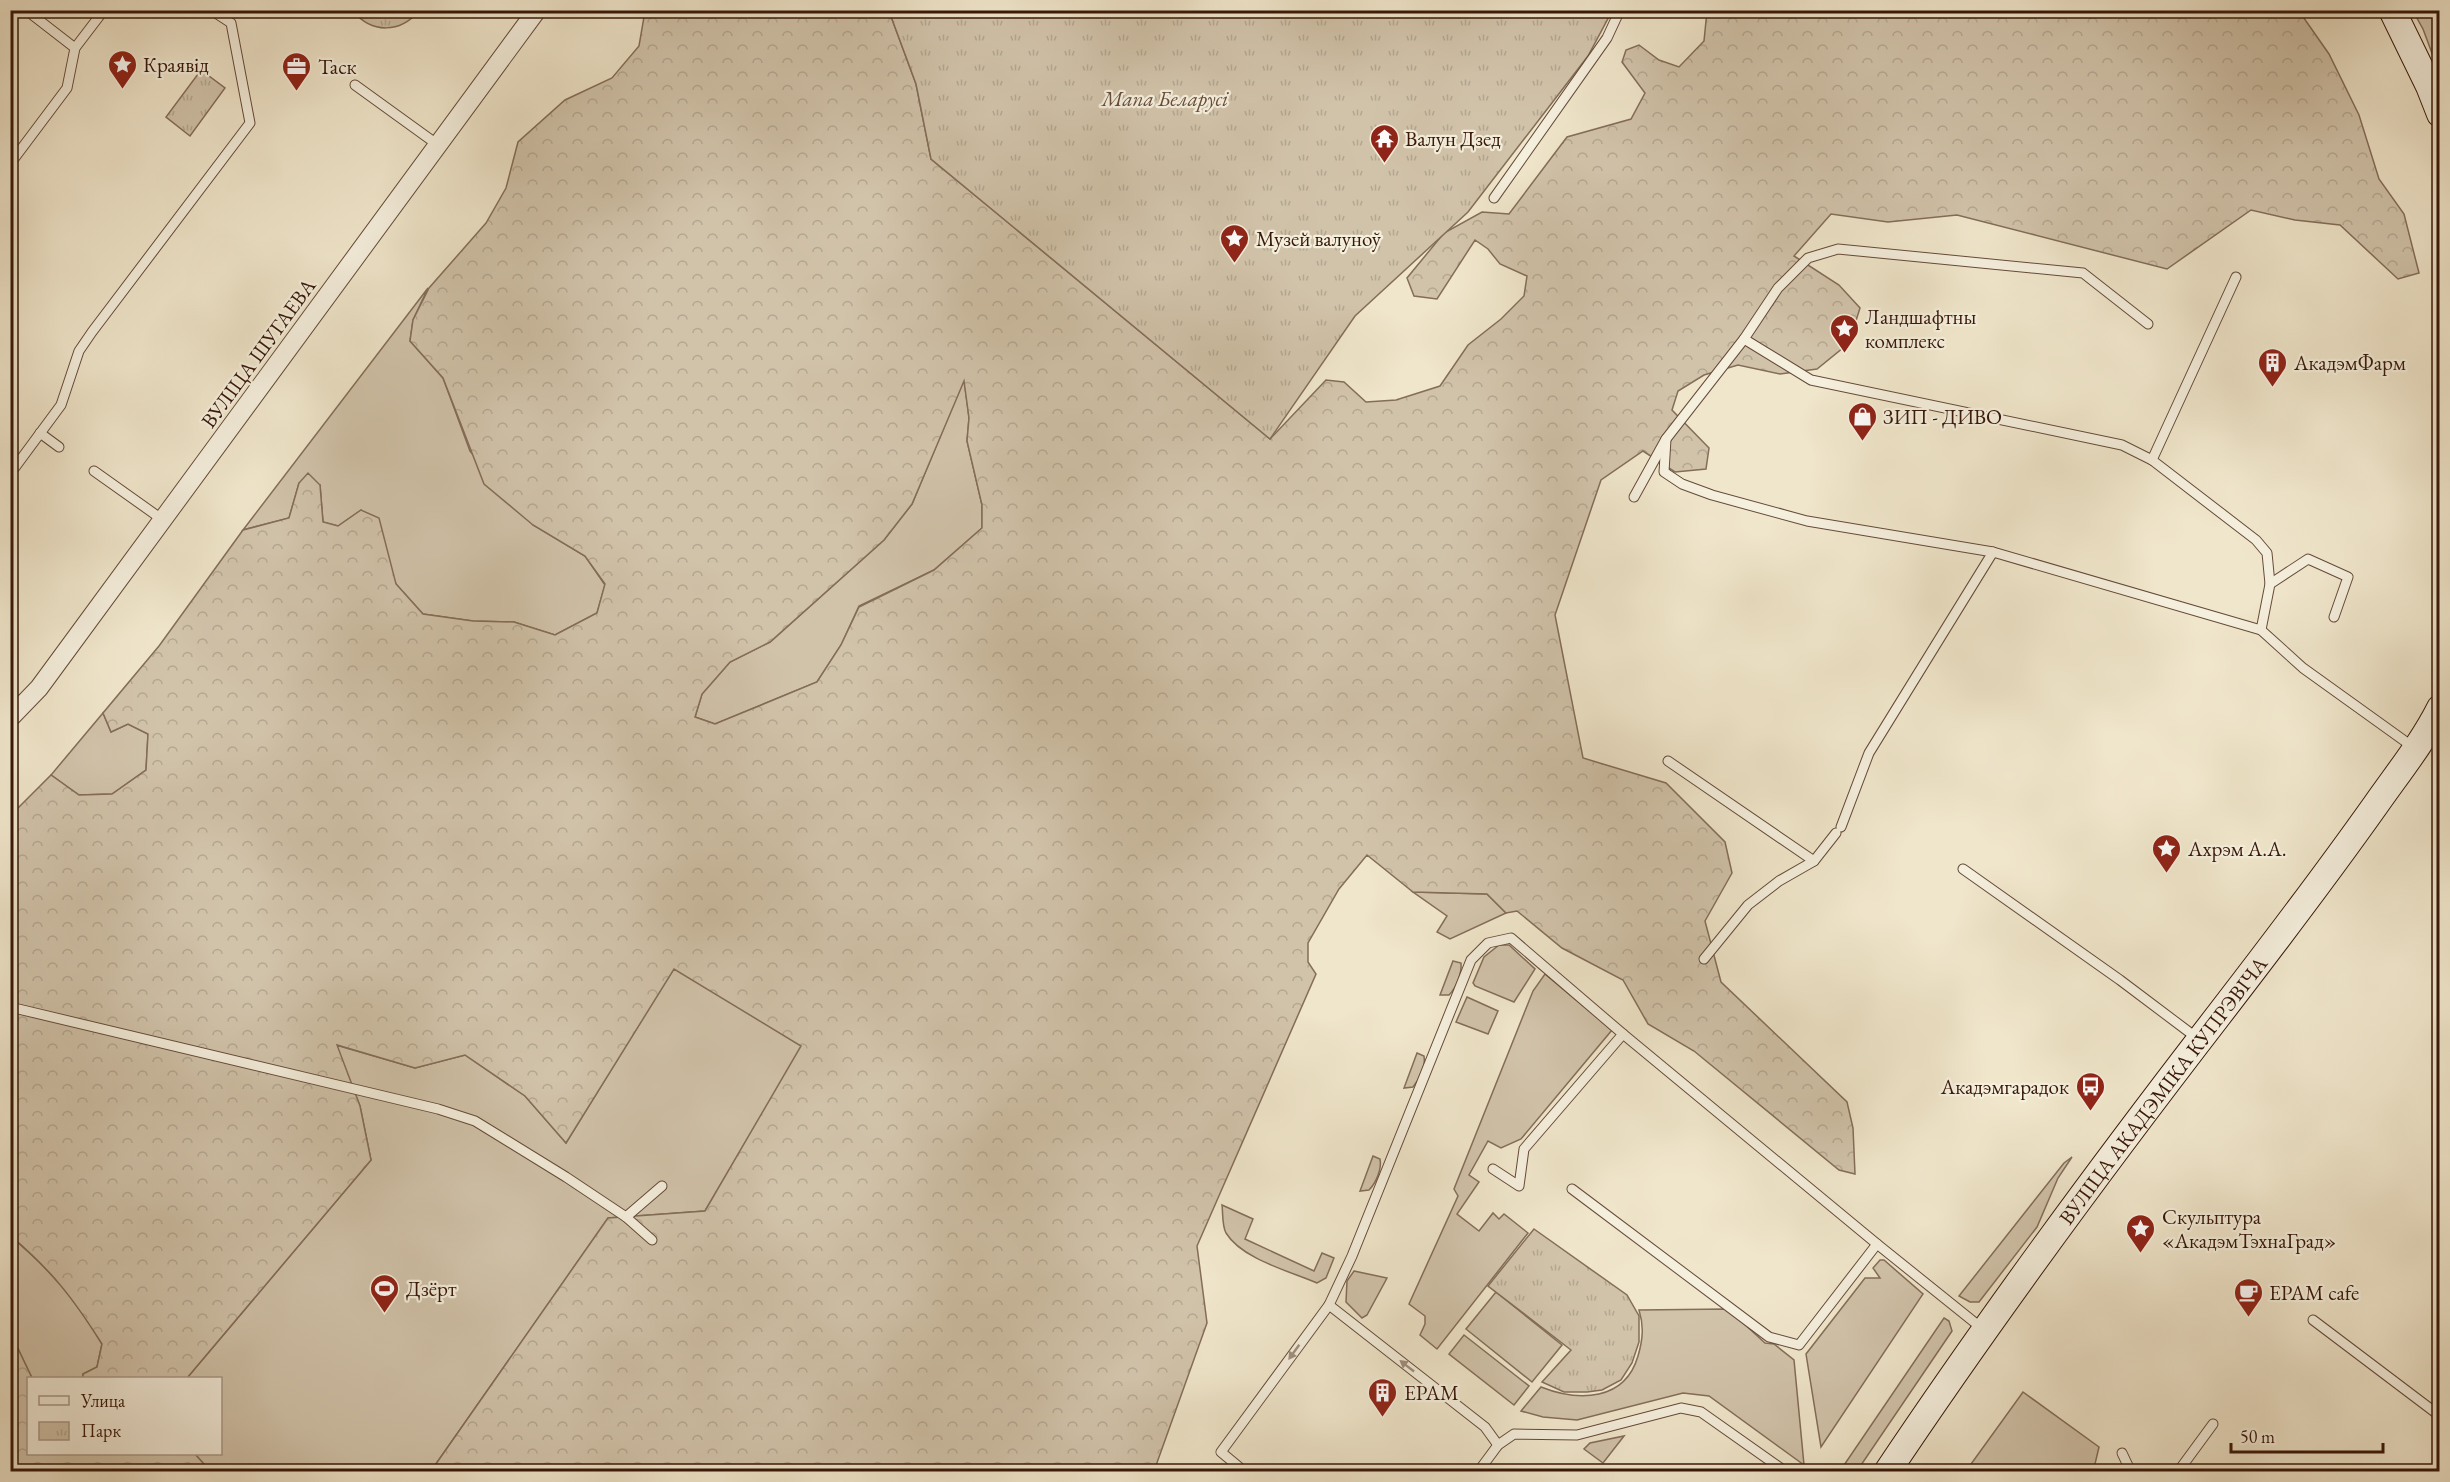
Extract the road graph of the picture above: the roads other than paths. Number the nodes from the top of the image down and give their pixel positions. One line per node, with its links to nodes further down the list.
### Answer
1 (26, 10): 7 (lane)
2 (104, 10): 7 (lane)
3 (212, 10): 16 (lane)
4 (537, 10): 10 (street, ВУЛІЦА ШУГАЕВА)
5 (1620, 10): 12 (lane)
6 (2392, 10): 9 (main road)
7 (75, 48): 11 (lane)
8 (355, 85): 10 (lane)
9 (2439, 114)
10 (438, 145): 23 (street, ВУЛІЦА ШУГАЕВА)
11 (10, 164)
12 (1494, 198)
13 (2236, 277): 19 (lane)
14 (2148, 324): 15 (lane)
15 (1744, 339): 17 (lane); 19 (lane)
16 (40, 433): 18 (lane); 21 (lane)
17 (1666, 440): 22 (lane); 24 (lane)
18 (59, 447)
19 (2152, 460): 25 (lane)
20 (94, 471): 23 (lane)
21 (10, 474)
22 (1635, 497)
23 (163, 520): 29 (street, ВУЛІЦА ШУГАЕВА)
24 (1992, 552): 27 (lane); 32 (lane)
25 (2270, 584): 26 (lane); 27 (lane)
26 (2334, 617)
27 (2261, 630): 30 (lane)
28 (2439, 711): 30 (main road, ВУЛІЦА АКАДЭМІКА КУПРЭВІЧА)
29 (10, 717)
30 (2415, 748): 37 (main road, ВУЛІЦА АКАДЭМІКА КУПРЭВІЧА)
31 (1668, 761): 32 (lane)
32 (1814, 861): 34 (lane)
33 (1963, 869): 37 (lane)
34 (1704, 960)
35 (10, 1007): 41 (lane)
36 (1623, 1034): 38 (lane); 43 (lane); 44 (lane)
37 (2199, 1040): 46 (main road, ВУЛІЦА АКАДЭМІКА КУПРЭВІЧА)
38 (1493, 1168)
39 (662, 1186): 41 (lane)
40 (1572, 1189): 43 (lane)
41 (626, 1217): 42 (lane)
42 (652, 1240)
43 (1877, 1244): 46 (lane)
44 (1329, 1305): 49 (lane, one-way to 44); 52 (lane, one-way to 52)
45 (2313, 1320): 47 (lane)
46 (1985, 1331): 55 (main road, ВУЛІЦА АКАДЭМІКА КУПРЭВІЧА)
47 (2439, 1416)
48 (2212, 1424): 51 (lane)
49 (1498, 1445): 53 (lane); 54 (lane)
50 (2122, 1453): 56 (lane)
51 (2181, 1471)
52 (1245, 1472)
53 (1478, 1472)
54 (1786, 1472)
55 (1887, 1472)
56 (2131, 1472)

